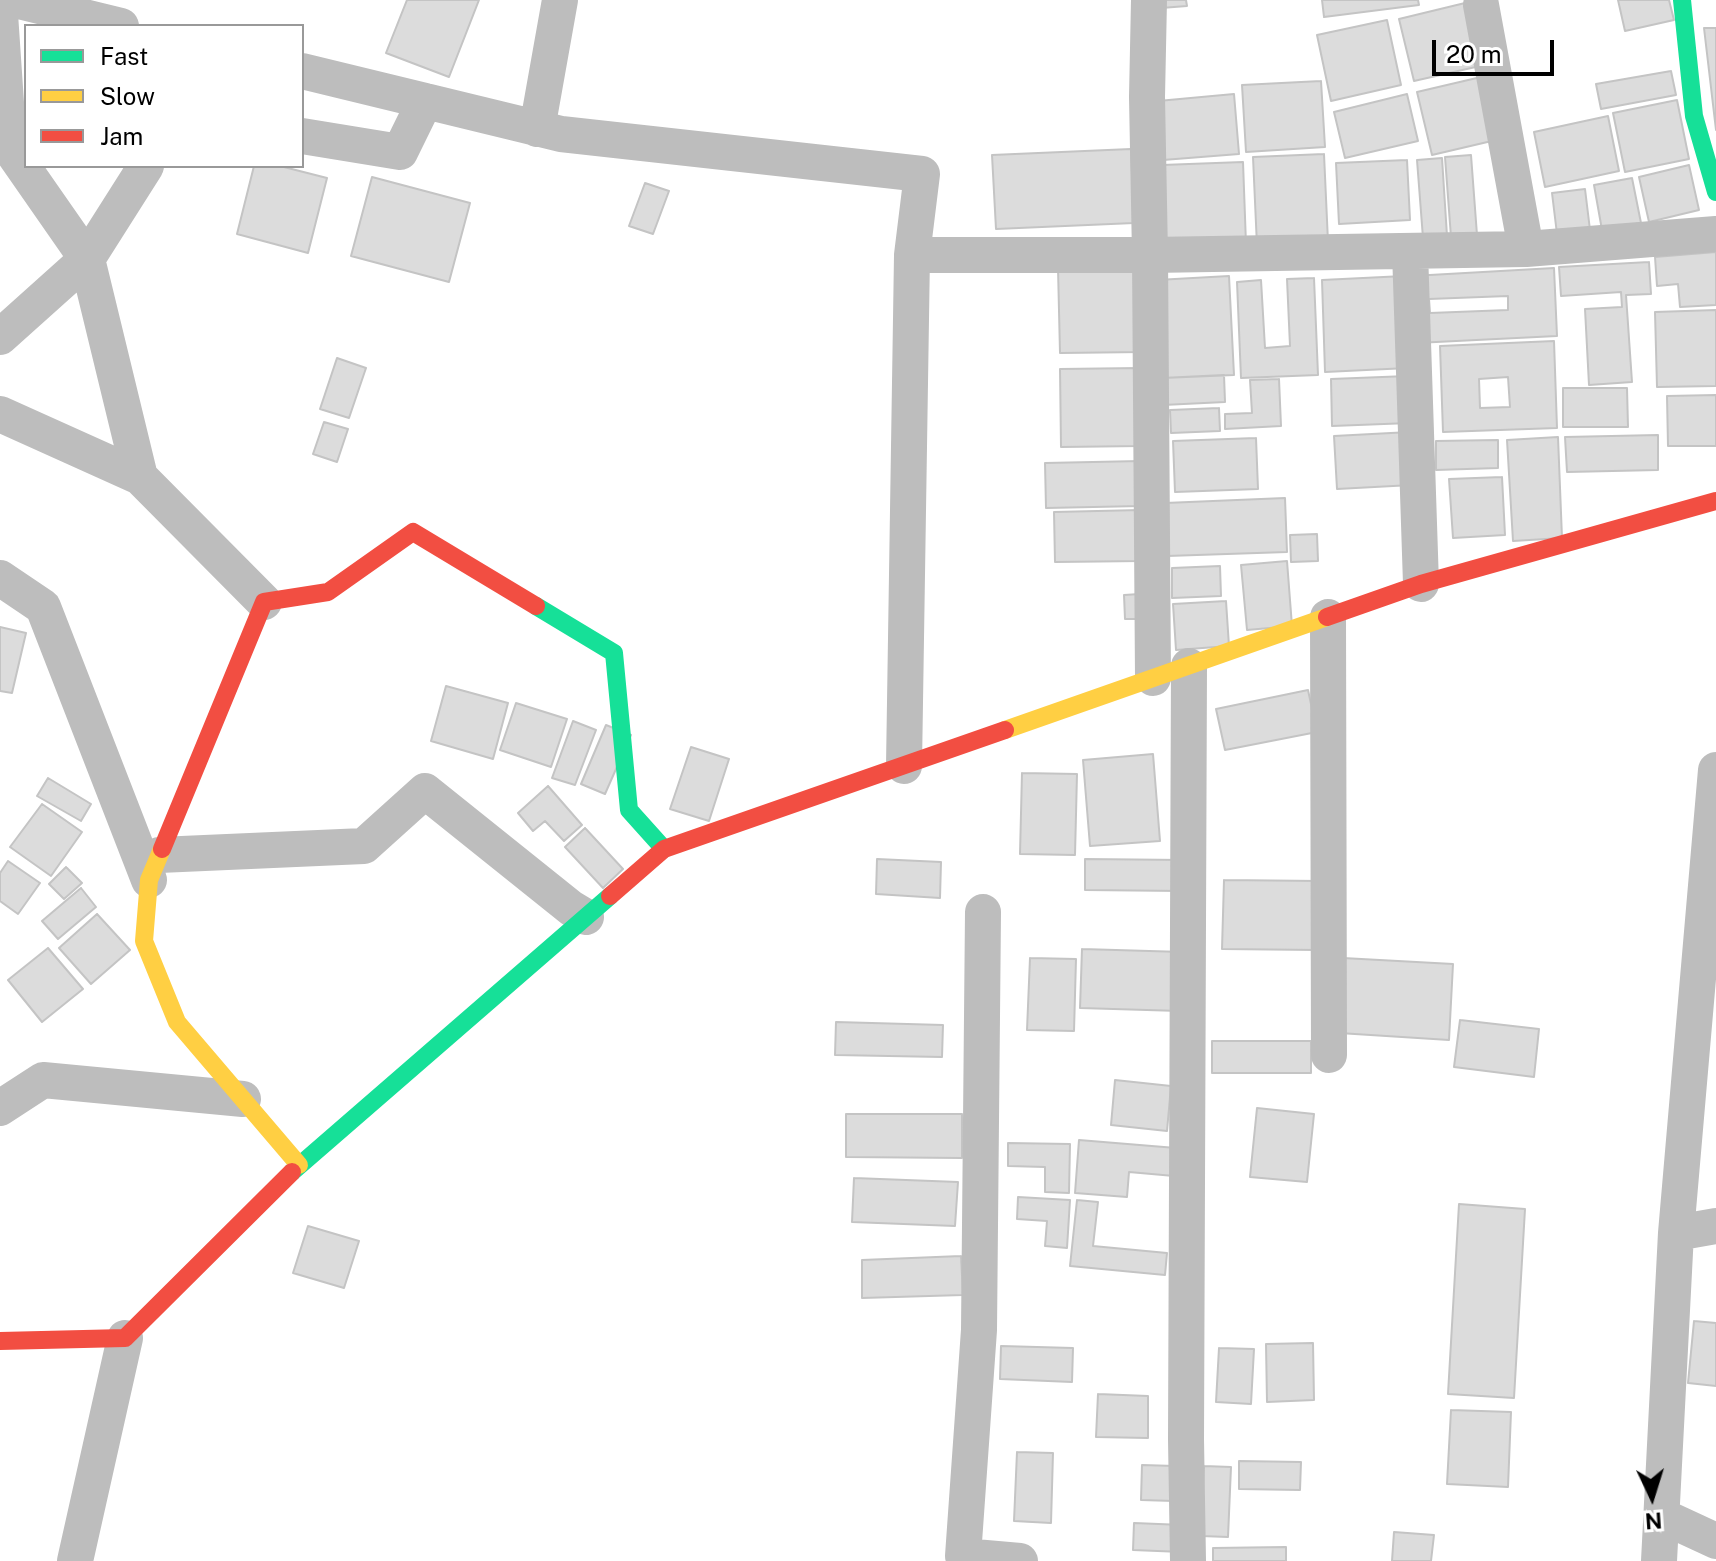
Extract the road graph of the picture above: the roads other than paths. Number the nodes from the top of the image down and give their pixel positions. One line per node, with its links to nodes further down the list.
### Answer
1 (15, 0): 7 (street)
2 (560, 0): 10 (street)
3 (1149, 0): 20 (street)
4 (1682, 0): 15 (street)
5 (1481, 5): 17 (street)
6 (0, 14): 12 (street)
7 (113, 24)
8 (304, 71): 9 (street)
9 (425, 101): 10 (street); 11 (street)
10 (537, 129): 19 (street)
11 (304, 136)
12 (22, 161)
13 (27, 168): 21 (street)
14 (145, 168): 21 (street)
15 (1716, 192)
16 (1716, 234): 17 (street)
17 (1526, 249): 18 (street)
18 (1410, 251): 20 (street); 27 (street)
19 (912, 255): 20 (street); 32 (street)
20 (1150, 255): 31 (street)
21 (87, 259): 22 (street); 24 (street)
22 (0, 337)
23 (0, 414): 24 (street)
24 (140, 477): 28 (street)
25 (1716, 501): 27 (street)
26 (0, 578): 35 (street)
27 (1421, 584): 29 (street)
28 (264, 602): 34 (street); 35 (street)
29 (1328, 617): 30 (street); 38 (street)
30 (1189, 666): 31 (street); 51 (street)
31 (1153, 678): 32 (street)
32 (904, 766): 34 (street)
33 (1716, 770): 43 (street)
34 (664, 849): 37 (street)
35 (154, 868): 37 (street); 39 (street)
36 (983, 912): 48 (street)
37 (586, 917): 41 (street)
38 (1329, 1055)
39 (243, 1099): 40 (street); 41 (street)
40 (0, 1108)
41 (299, 1165): 44 (street)
42 (1716, 1226): 43 (street)
43 (1676, 1233): 46 (street)
44 (125, 1338): 45 (street); 49 (street)
45 (0, 1341)
46 (1662, 1516): 47 (street); 52 (street)
47 (1716, 1541)
48 (958, 1559): 50 (street)
49 (75, 1561)
50 (1020, 1561)
51 (1188, 1561)
52 (1659, 1561)

